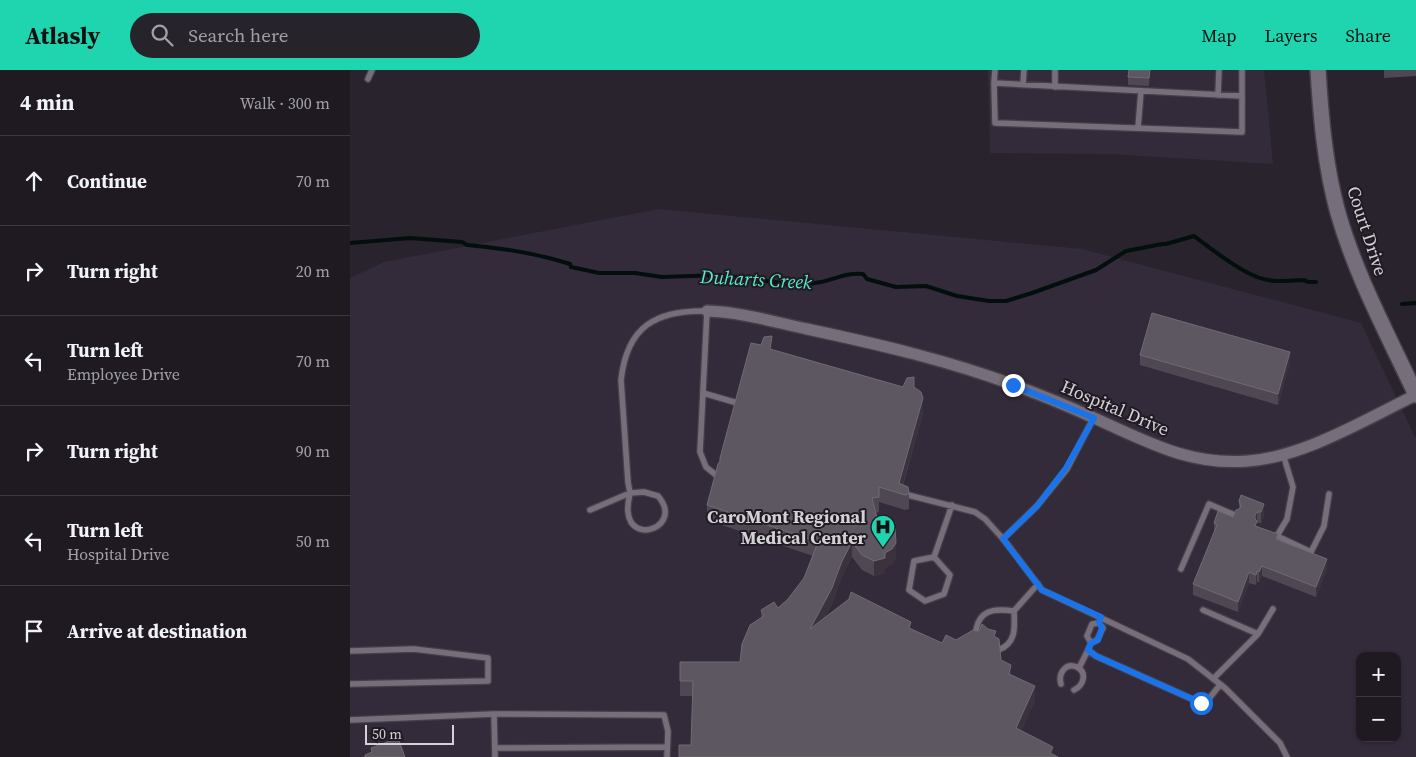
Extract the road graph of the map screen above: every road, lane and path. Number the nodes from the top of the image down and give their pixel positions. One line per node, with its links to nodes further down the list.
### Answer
1 (372, 70): 8 (lane)
2 (995, 70): 9 (lane)
3 (1024, 70): 10 (lane)
4 (1055, 70): 11 (lane)
5 (1219, 70): 13 (lane)
6 (1242, 70): 14 (lane)
7 (1318, 70): 18 (street, Court Drive)
8 (368, 79)
9 (994, 83): 10 (lane); 15 (lane)
10 (1023, 84): 11 (lane)
11 (1055, 87): 12 (lane)
12 (1141, 91): 13 (lane); 15 (lane)
13 (1218, 95): 14 (lane)
14 (1242, 96): 15 (lane)
15 (1138, 128)
16 (707, 311): 17 (lane); 20 (street, Hospital Drive); 23 (lane)
17 (703, 392): 19 (lane); 22 (lane)
18 (1416, 395): 21 (street, Hospital Drive)
19 (734, 402)
20 (1094, 418): 21 (street, Hospital Drive); 31 (lane)
21 (1283, 454): 30 (lane)
22 (716, 475)
23 (630, 493): 23 (lane); 27 (lane)
24 (904, 494): 26 (lane)
25 (1329, 494): 30 (lane)
26 (952, 505): 31 (lane); 32 (lane)
27 (590, 510)
28 (1238, 516): 33 (lane)
29 (1268, 532): 30 (lane)
30 (1277, 536)
31 (1003, 539): 34 (lane)
32 (934, 557): 32 (lane)
33 (1180, 569)
34 (1038, 584): 37 (lane); 38 (lane)
35 (1272, 609): 39 (lane)
36 (1203, 610): 39 (lane)
37 (1014, 611): 40 (lane); 42 (lane)
38 (1100, 620): 41 (lane); 41 (lane); 46 (lane)
39 (1258, 634): 46 (lane)
40 (977, 642)
41 (1091, 643): 43 (lane)
42 (998, 650)
43 (1088, 650): 45 (lane); 49 (lane)
44 (350, 651): 47 (lane)
45 (1079, 668): 48 (lane); 50 (lane)
46 (1213, 679): 49 (lane)
47 (350, 684)
48 (1061, 684)
49 (1220, 684): 57 (lane)
50 (1074, 690)
51 (494, 714): 52 (lane); 53 (lane); 54 (lane)
52 (350, 720)
53 (667, 747): 54 (lane); 56 (lane)
54 (495, 748): 55 (lane)
55 (495, 757)
56 (667, 757)
57 (1287, 757)

